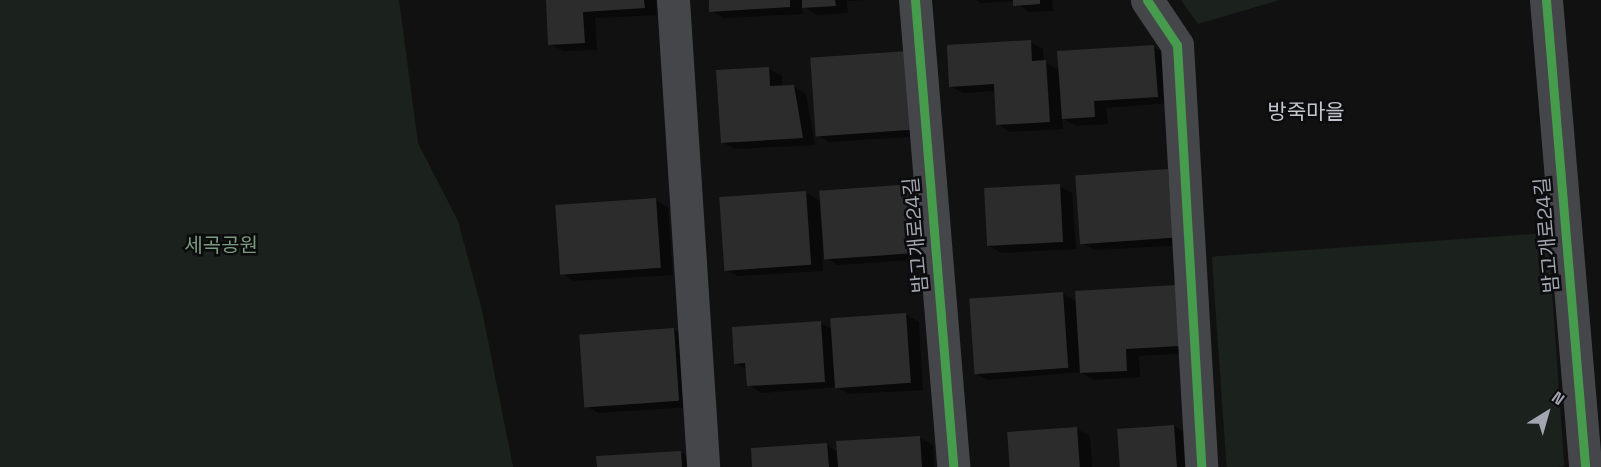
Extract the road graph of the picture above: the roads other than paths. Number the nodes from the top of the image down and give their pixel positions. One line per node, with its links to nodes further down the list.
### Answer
1 (673, 0): 5 (street)
2 (915, 0): 6 (street, 밤고개로24길)
3 (1147, 0): 7 (street)
4 (1546, 0): 8 (street, 밤고개로24길)
5 (703, 467)
6 (953, 467)
7 (1201, 467)
8 (1585, 467)

